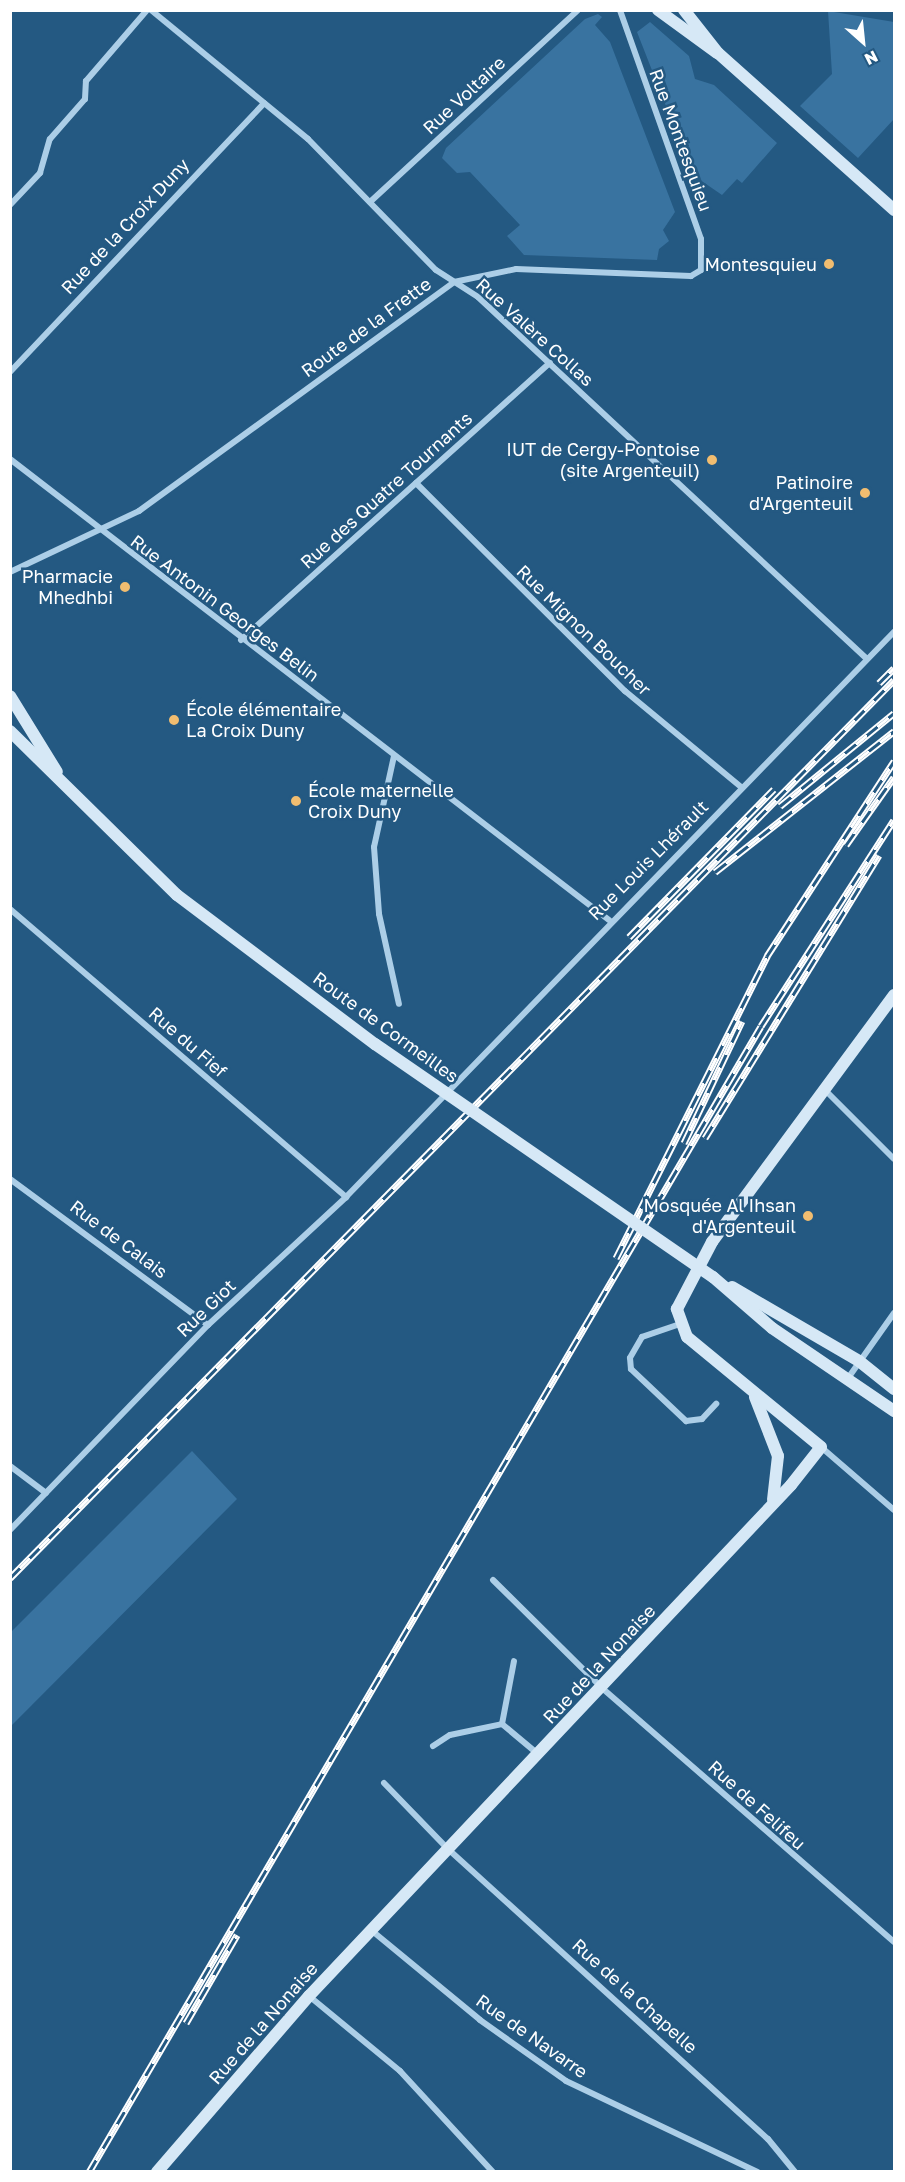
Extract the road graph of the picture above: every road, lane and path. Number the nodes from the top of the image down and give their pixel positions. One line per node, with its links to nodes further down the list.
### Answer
1 (149, 10): 7 (street, Rue Valère Collas); 9 (street)
2 (578, 10): 8 (street, Rue Voltaire)
3 (620, 10): 11 (street, Rue Montesquieu)
4 (658, 10): 6 (main road)
5 (684, 10): 6 (main road)
6 (718, 53): 10 (main road)
7 (264, 103): 8 (street, Rue Valère Collas); 14 (street, Rue de la Croix Duny)
8 (370, 202): 12 (street, Rue Valère Collas)
9 (10, 205)
10 (894, 210)
11 (691, 276): 12 (street, Route de la Frette)
12 (454, 282): 13 (street, Rue Valère Collas); 17 (street, Route de la Frette)
13 (550, 363): 16 (street, Rue des Quatre Tournants); 21 (street, Rue Valère Collas)
14 (10, 372)
15 (10, 459): 17 (street, Rue Antonin Georges Belin)
16 (416, 483): 20 (street, Rue des Quatre Tournants); 26 (street, Rue Mignon Boucher)
17 (100, 533): 18 (street); 20 (street, Rue Antonin Georges Belin)
18 (10, 572)
19 (894, 632): 21 (street, Rue Louis Lhérault)
20 (242, 639): 24 (street, Rue Antonin Georges Belin)
21 (867, 659): 26 (street, Rue Louis Lhérault)
22 (10, 696): 25 (main road)
23 (10, 731): 25 (main road)
24 (394, 756): 28 (street, Rue Antonin Georges Belin); 30 (street)
25 (61, 778): 37 (main road, Route de Cormeilles, bridge)
26 (741, 788): 28 (street, Rue Louis Lhérault)
27 (10, 909): 36 (street, Rue du Fief)
28 (609, 920): 32 (street, Rue Louis Lhérault)
29 (894, 995): 31 (main road)
30 (399, 1004)
31 (824, 1089): 33 (street); 39 (main road)
32 (426, 1112): 36 (street, Rue Giot)
33 (894, 1159)
34 (13, 1181): 35 (street); 40 (street, Rue de Calais)
35 (10, 1189)
36 (346, 1197): 40 (street, Rue Giot)
37 (713, 1277): 41 (main road, Route de Cormeilles); 42 (main road, Route de Cormeilles)
38 (894, 1313): 41 (street)
39 (680, 1324): 44 (main road); 45 (street)
40 (208, 1325): 49 (street, Rue Giot)
41 (859, 1361): 42 (street); 43 (main road, Route de Cormeilles)
42 (845, 1382): 46 (main road, Route de Cormeilles)
43 (894, 1389)
44 (755, 1397): 47 (main road); 50 (main road)
45 (716, 1404)
46 (894, 1411)
47 (820, 1447): 50 (main road, Rue de la Nonaise); 51 (street)
48 (10, 1466): 49 (street)
49 (46, 1493): 52 (street, Rue Giot)
50 (773, 1500): 55 (main road, Rue de la Nonaise)
51 (894, 1510)
52 (10, 1530)
53 (493, 1580): 55 (street, Rue de Felifeu)
54 (514, 1661): 56 (street)
55 (602, 1688): 58 (main road, Rue de la Nonaise); 62 (street, Rue de Felifeu)
56 (502, 1724): 57 (street); 58 (street)
57 (434, 1746)
58 (538, 1754): 60 (main road, Rue de la Nonaise)
59 (384, 1783): 60 (street)
60 (448, 1849): 61 (main road, Rue de la Nonaise); 67 (street, Rue de la Chapelle)
61 (371, 1930): 63 (main road, Rue de la Nonaise); 66 (street, Rue de Navarre)
62 (894, 1942)
63 (309, 1996): 64 (main road, Rue de la Nonaise); 65 (street)
64 (157, 2172)
65 (493, 2172)
66 (758, 2172)
67 (795, 2172)

